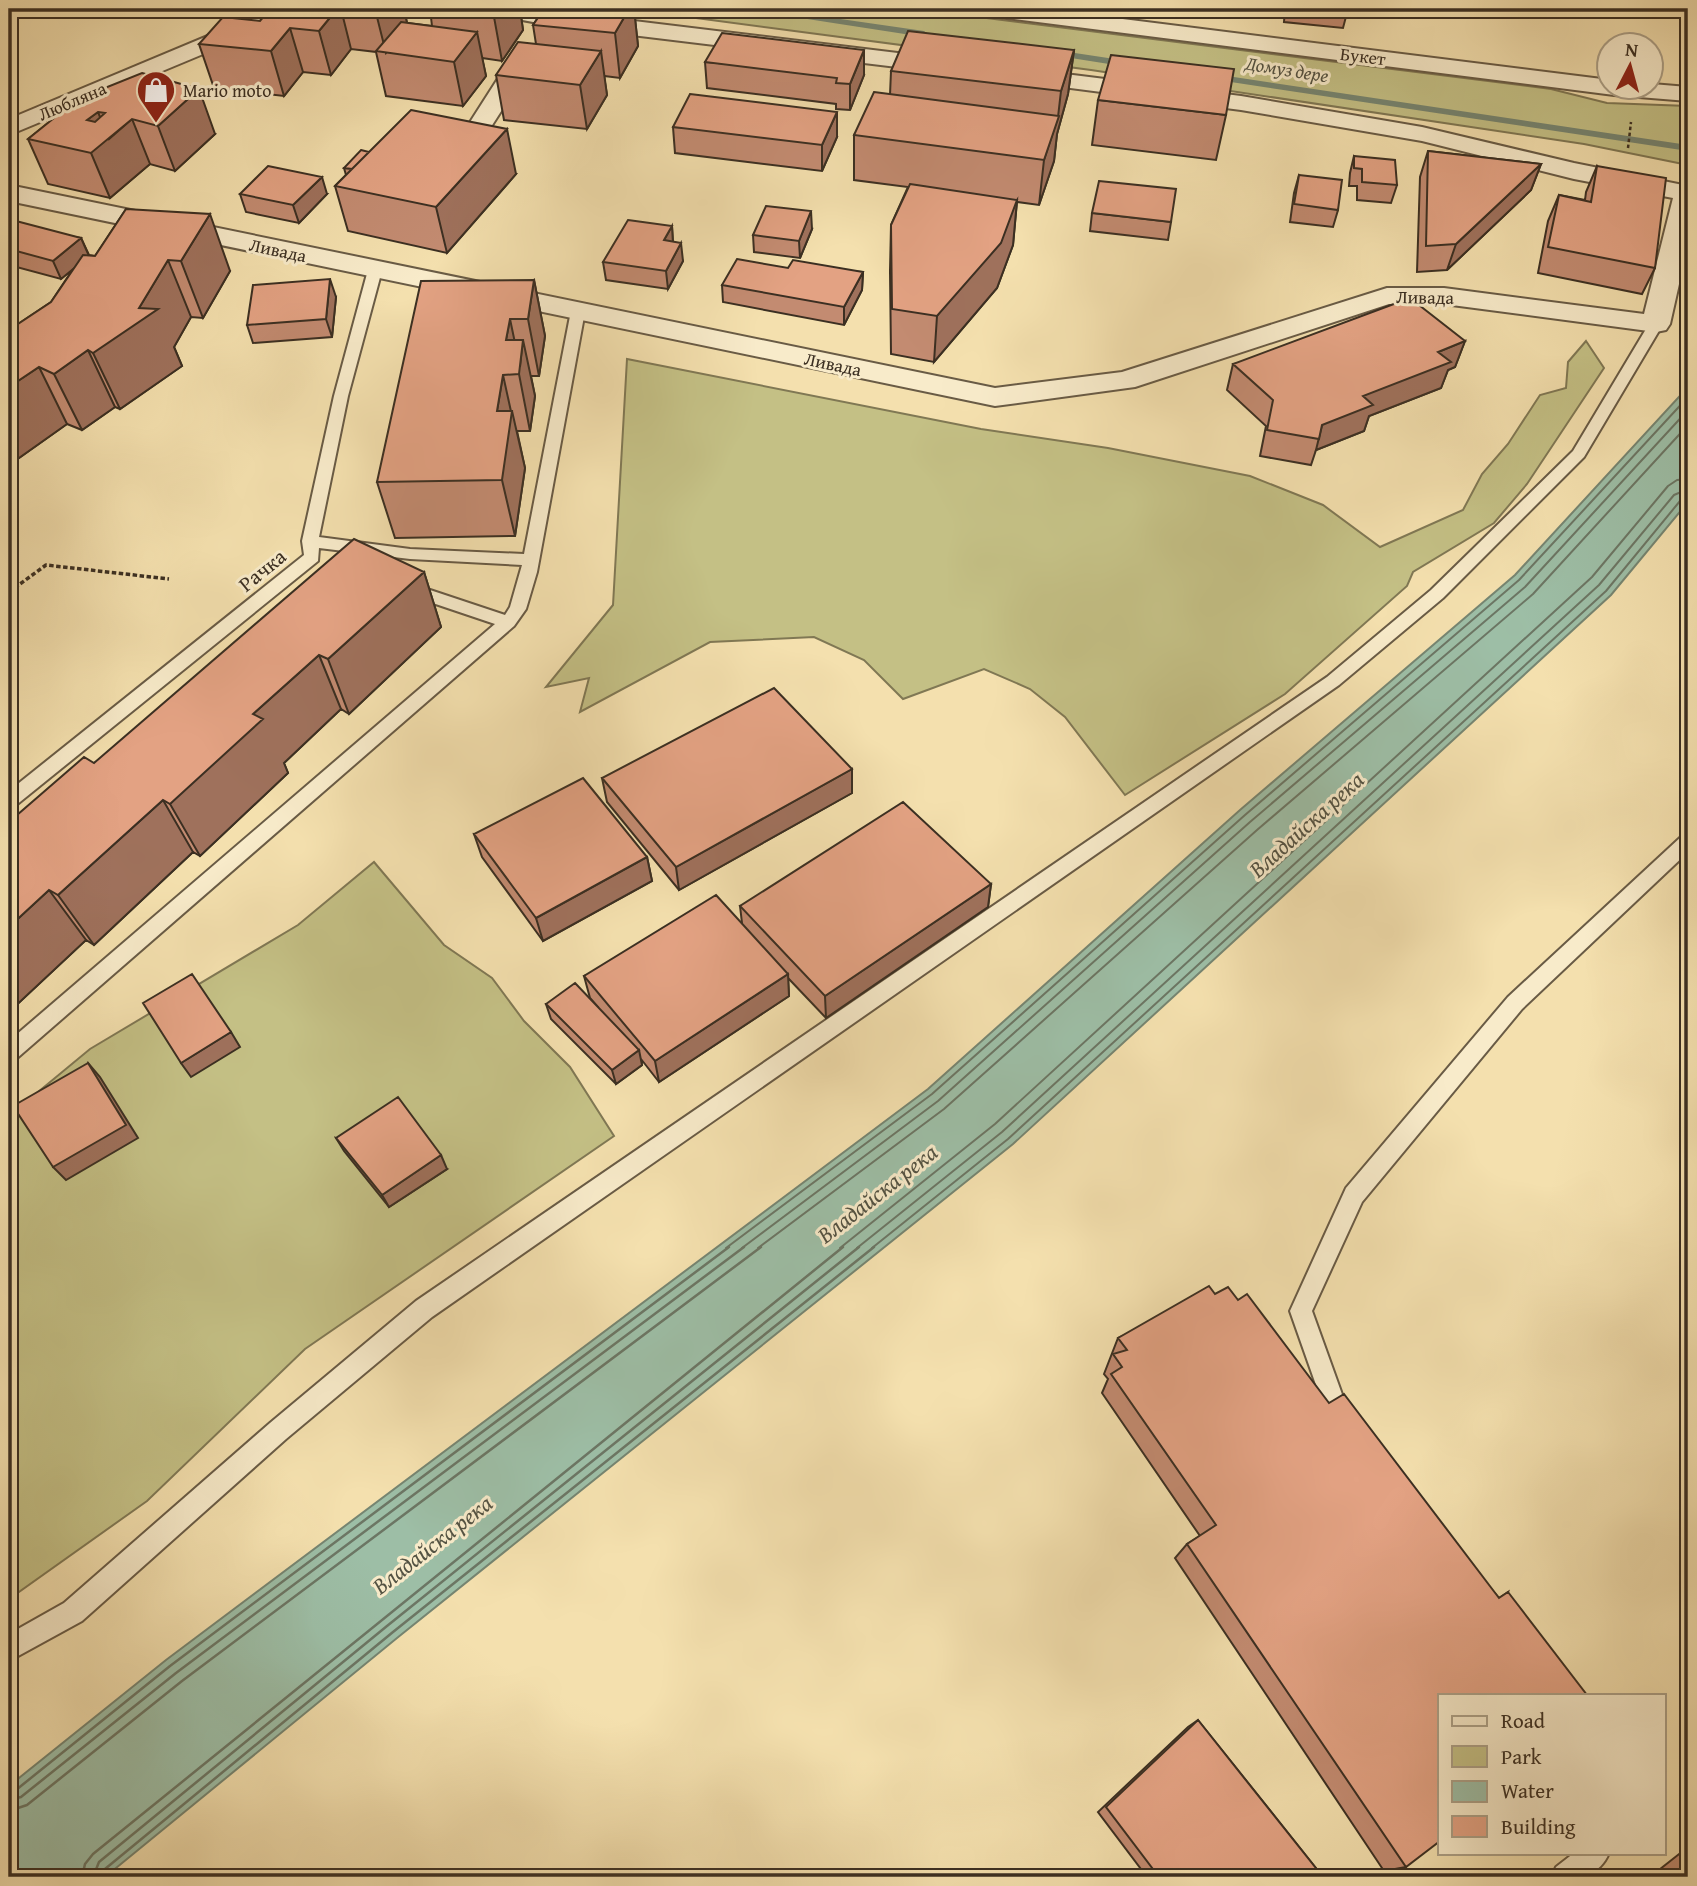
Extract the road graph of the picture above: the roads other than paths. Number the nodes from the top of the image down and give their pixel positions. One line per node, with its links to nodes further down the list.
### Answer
1 (291, 9): 10 (street, Любляна)
2 (498, 9): 4 (street)
3 (991, 9): 7 (street, Букет)
4 (549, 18): 5 (street); 11 (street)
5 (964, 69)
6 (992, 72): 15 (street)
7 (1596, 85)
8 (1666, 92): 9 (street, Букет)
9 (1688, 94)
10 (9, 128)
11 (477, 130)
12 (9, 193): 13 (street, Ливада)
13 (375, 270): 14 (street, Ливада); 16 (lane, Рачка)
14 (578, 312): 15 (street, Ливада); 17 (lane)
15 (1656, 324): 24 (lane)
16 (315, 553): 17 (lane); 20 (lane, Рачка)
17 (531, 560): 19 (lane)
18 (390, 583): 19 (lane)
19 (508, 622): 22 (lane)
20 (9, 800)
21 (1688, 841): 23 (lane)
22 (9, 1053)
23 (1359, 1446)
24 (9, 1648)
25 (1594, 1854): 26 (lane)
26 (1566, 1877)

